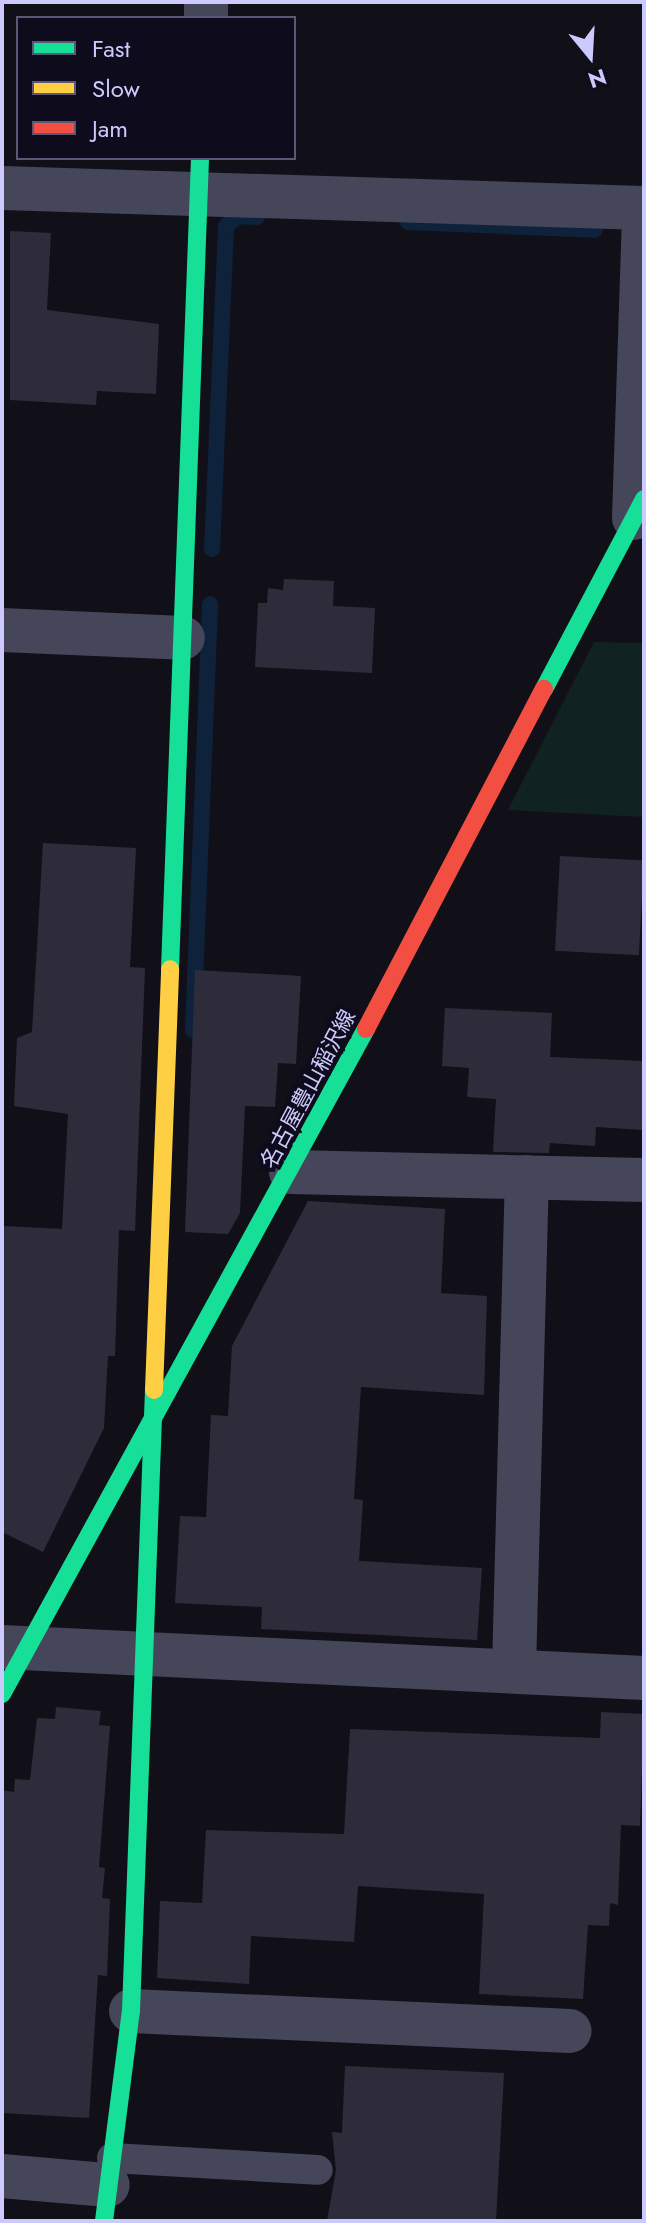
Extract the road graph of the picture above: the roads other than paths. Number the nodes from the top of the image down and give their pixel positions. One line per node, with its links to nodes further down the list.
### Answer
1 (199, 177): 2 (street); 3 (street); 7 (street)
2 (2, 188)
3 (644, 208)
4 (644, 216): 5 (street)
5 (639, 508): 8 (street, 名古屋豊山稲沢線)
6 (2, 630): 7 (street)
7 (183, 638): 11 (street)
8 (291, 1172): 9 (street); 11 (street, 名古屋豊山稲沢線)
9 (527, 1177): 10 (street); 14 (street)
10 (644, 1180)
11 (156, 1421): 12 (street, 名古屋豊山稲沢線); 13 (street)
12 (14, 1648): 13 (street); 16 (street, 名古屋豊山稲沢線)
13 (145, 1651): 14 (street); 17 (street)
14 (514, 1669): 15 (street)
15 (644, 1678)
16 (2, 1694)
17 (131, 2011): 18 (street); 21 (street)
18 (570, 2031)
19 (318, 2170): 21 (lane)
20 (2, 2176): 21 (street)
21 (108, 2188)

